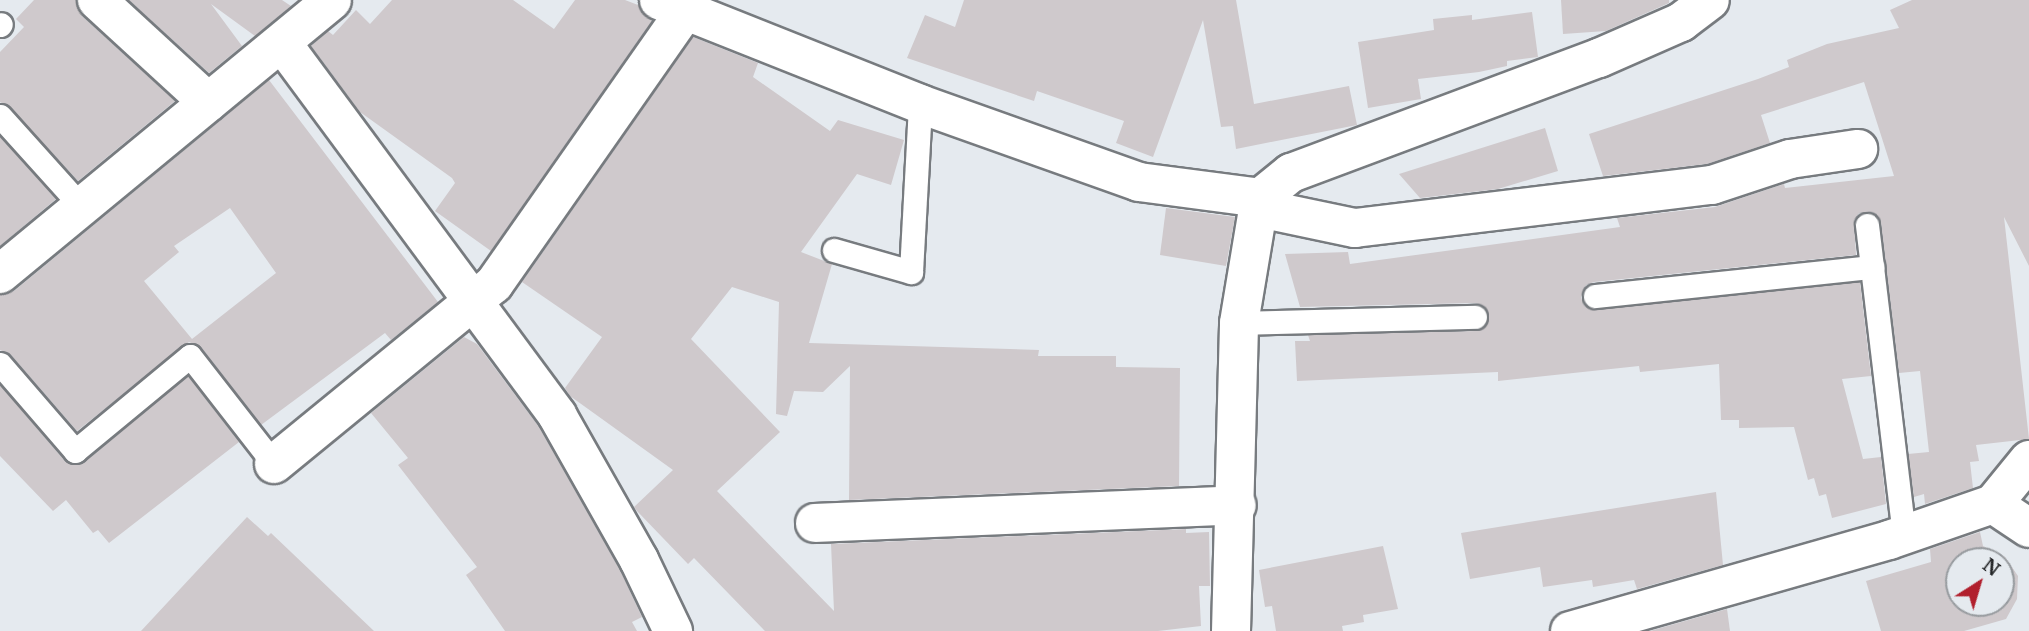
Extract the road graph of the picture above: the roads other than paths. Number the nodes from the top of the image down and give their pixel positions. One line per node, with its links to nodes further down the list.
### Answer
1 (97, 0): 6 (street)
2 (332, 0): 5 (street)
3 (1710, 0): 10 (street)
4 (672, 6): 7 (street); 17 (street)
5 (282, 43): 6 (street); 17 (street)
6 (208, 102): 11 (street)
7 (920, 104): 10 (street); 13 (lane)
8 (0, 116): 11 (lane)
9 (1858, 149): 10 (street)
10 (1259, 203): 19 (street)
11 (80, 206): 15 (street)
12 (1867, 225): 14 (lane)
13 (834, 250)
14 (1872, 267): 16 (lane); 27 (lane)
15 (0, 274)
16 (1595, 296)
17 (473, 302): 22 (street); 28 (street)
18 (1475, 317): 19 (lane)
19 (1239, 323): 24 (street)
20 (0, 364): 22 (lane)
21 (2029, 460): 23 (street)
22 (274, 464)
23 (1993, 504): 26 (street); 27 (street)
24 (1237, 505): 25 (street); 29 (street)
25 (815, 523)
26 (2029, 528)
27 (1904, 535): 30 (street)
28 (673, 631)
29 (1231, 631)
30 (1570, 631)

